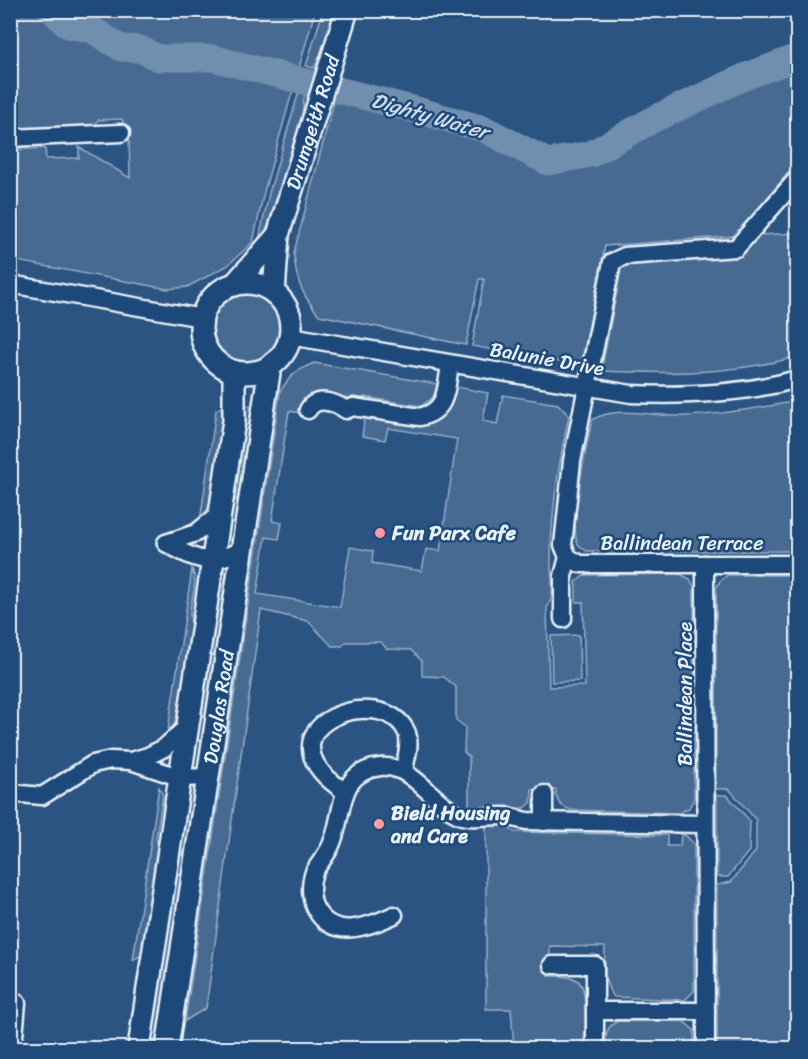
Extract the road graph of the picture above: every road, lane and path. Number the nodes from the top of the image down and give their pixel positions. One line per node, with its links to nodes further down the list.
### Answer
1 (347, 10): 5 (main road, Drumgeith Road)
2 (121, 133): 3 (street)
3 (10, 138)
4 (798, 178): 15 (street)
5 (278, 235): 7 (main road, Drumgeith Road); 8 (main road, Drumgeith Road)
6 (10, 284): 9 (street)
7 (234, 285): 8 (main road); 9 (main road)
8 (274, 293): 10 (main road)
9 (202, 318): 13 (main road)
10 (290, 336): 11 (street, Balunie Drive); 12 (main road)
11 (450, 364): 15 (street, Balunie Drive); 16 (street)
12 (270, 366): 13 (main road); 18 (main road, Douglas Road)
13 (234, 372): 17 (main road, Douglas Road)
14 (798, 379): 15 (street, Balunie Drive)
15 (587, 388): 19 (street)
16 (308, 410)
17 (220, 513): 20 (main road, Douglas Road); 20 (street)
18 (243, 549): 20 (street); 27 (main road, Douglas Road)
19 (568, 557): 21 (street, Ballindean Terrace); 23 (street)
20 (213, 561): 24 (main road, Douglas Road)
21 (705, 564): 22 (street, Ballindean Terrace); 33 (street, Ballindean Place)
22 (798, 564)
23 (563, 620)
24 (189, 725): 25 (street); 28 (main road, Douglas Road)
25 (131, 761): 28 (street); 30 (street)
26 (404, 770): 29 (street); 29 (street); 32 (street)
27 (208, 777): 28 (street); 41 (main road, Douglas Road)
28 (181, 778): 40 (main road, Douglas Road)
29 (344, 791): 34 (street)
30 (10, 793)
31 (544, 794): 32 (street)
32 (544, 822): 33 (street)
33 (705, 824): 38 (street, Ballindean Place)
34 (394, 915)
35 (552, 964): 37 (street)
36 (17, 1003): 39 (street)
37 (595, 1011): 38 (street); 42 (street)
38 (706, 1011): 43 (street, Ballindean Place)
39 (10, 1048)
40 (139, 1048)
41 (167, 1048)
42 (595, 1048)
43 (706, 1048)

